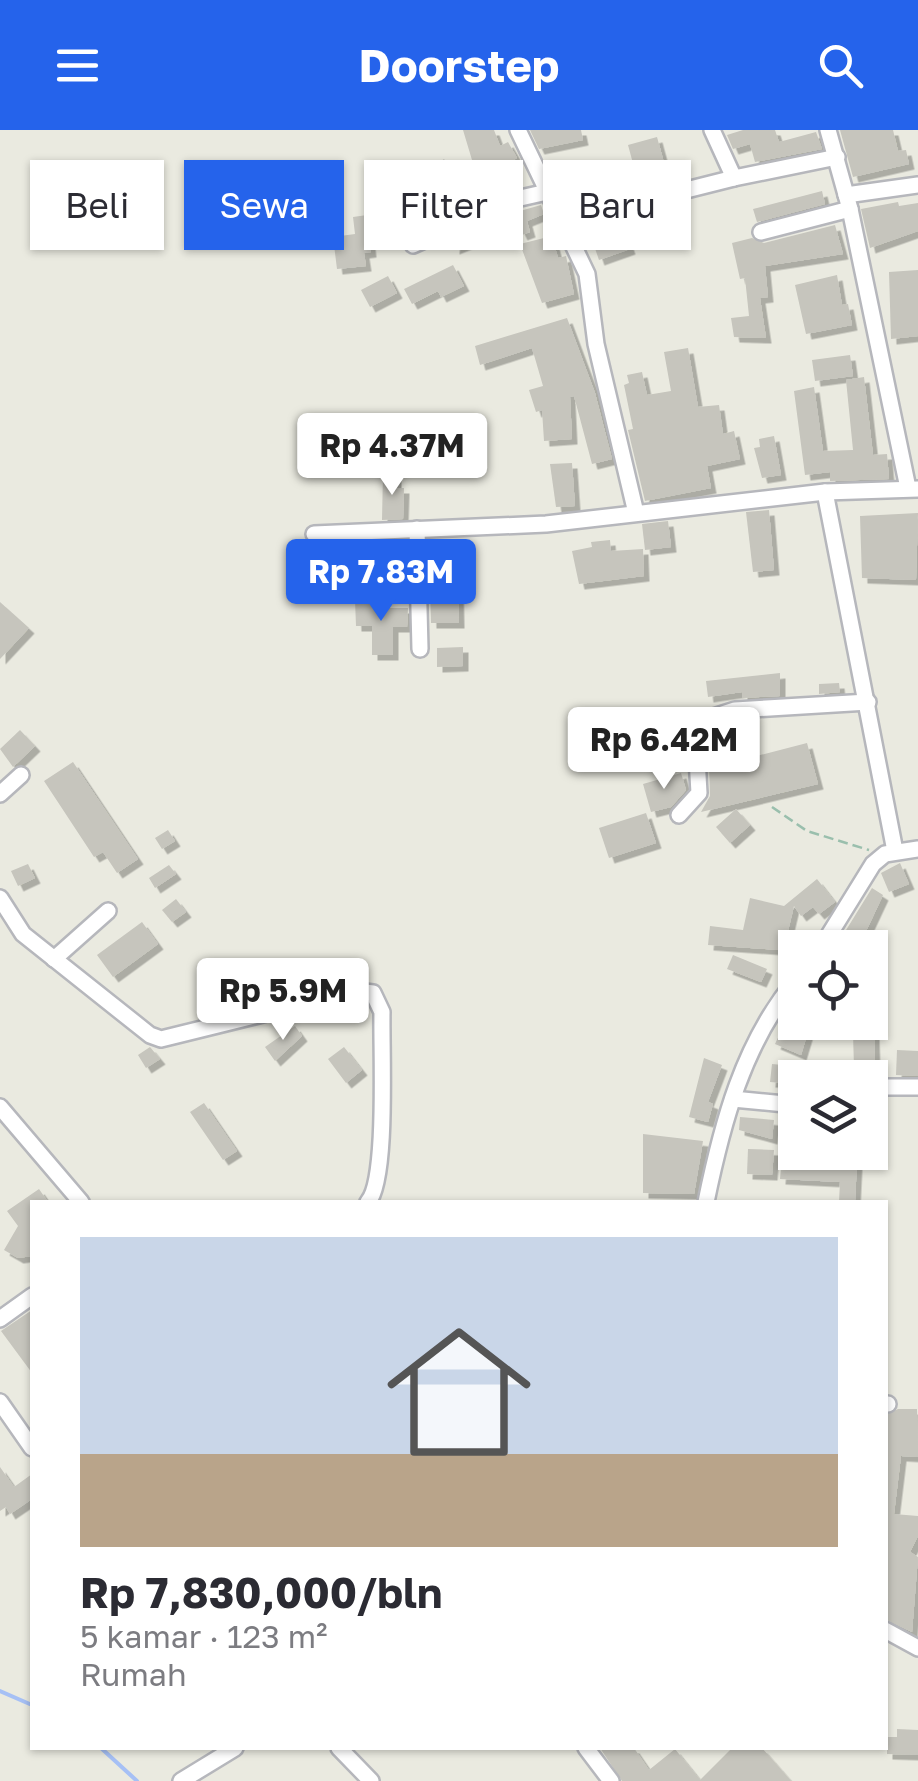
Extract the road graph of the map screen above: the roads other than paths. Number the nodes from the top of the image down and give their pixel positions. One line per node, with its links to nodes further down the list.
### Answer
1 (518, 130): 6 (street)
2 (712, 130): 5 (street)
3 (828, 130): 4 (street)
4 (837, 157): 5 (street); 9 (street)
5 (734, 178): 8 (street)
6 (543, 183)
7 (918, 185): 9 (street)
8 (691, 189)
9 (848, 202): 10 (street); 12 (street)
10 (761, 232)
11 (576, 250): 14 (street)
12 (913, 488): 13 (street)
13 (825, 492): 14 (street); 18 (street)
14 (636, 513): 15 (street)
15 (417, 529): 16 (street); 17 (street)
16 (314, 534)
17 (420, 649)
18 (868, 702): 21 (street); 23 (street)
19 (21, 775): 20 (street)
20 (0, 794)
21 (678, 815)
22 (918, 850): 23 (street)
23 (890, 852): 26 (street)
24 (0, 898): 27 (street)
25 (108, 910): 27 (street)
26 (832, 930)
27 (54, 960): 35 (street)
28 (778, 1003): 31 (street)
29 (888, 1086): 30 (street)
30 (918, 1086)
31 (733, 1099): 32 (street); 36 (street)
32 (778, 1103)
33 (0, 1107): 34 (street)
34 (79, 1200)
35 (369, 1200)
36 (706, 1200)
37 (30, 1297): 38 (street)
38 (0, 1319)
39 (0, 1402): 40 (street)
40 (30, 1445)
41 (888, 1632): 42 (street)
42 (918, 1648)
43 (232, 1750): 46 (street)
44 (340, 1750): 47 (street)
45 (588, 1750): 48 (street)
46 (181, 1781)
47 (372, 1781)
48 (611, 1781)

